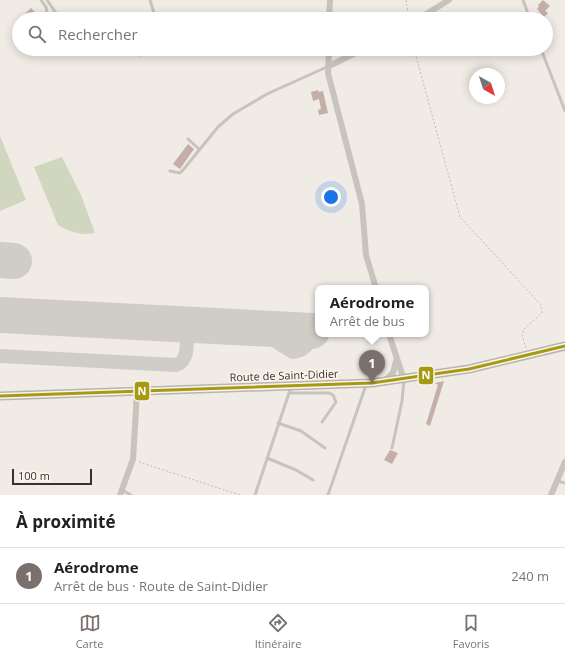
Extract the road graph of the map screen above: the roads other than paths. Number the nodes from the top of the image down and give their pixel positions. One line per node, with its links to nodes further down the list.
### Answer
1 (41, 0): 7 (lane)
2 (47, 0): 8 (lane)
3 (150, 0): 9 (lane)
4 (330, 0): 10 (street)
5 (449, 0): 11 (street)
6 (523, 0): 12 (lane)
7 (47, 12)
8 (55, 12)
9 (154, 12)
10 (329, 12)
11 (429, 12)
12 (527, 12)
13 (329, 56): 16 (street)
14 (350, 56): 16 (street)
15 (544, 56): 17 (lane)
16 (329, 66): 19 (lane); 21 (street)
17 (565, 111)
18 (188, 139): 19 (lane)
19 (199, 148): 20 (lane)
20 (170, 171)
21 (375, 285)
22 (390, 337): 24 (street)
23 (565, 346): 25 (main road, Route de Saint-Didier)
24 (396, 364): 25 (street); 26 (street)
25 (402, 380): 26 (main road, Route de Saint-Didier); 34 (lane)
26 (383, 382): 27 (main road, Route de Saint-Didier)
27 (366, 383): 28 (main road, Route de Saint-Didier); 43 (lane)
28 (290, 390): 29 (main road, Route de Saint-Didier); 31 (lane); 32 (lane)
29 (138, 392): 30 (main road, Route de Saint-Didier); 40 (street)
30 (1, 398)
31 (322, 422)
32 (278, 423): 33 (lane); 35 (lane)
33 (325, 448)
34 (392, 448)
35 (267, 458): 37 (lane); 42 (lane)
36 (565, 462): 38 (street)
37 (313, 480)
38 (556, 480): 39 (lane); 44 (street)
39 (565, 483)
40 (121, 493): 41 (lane)
41 (131, 495)
42 (255, 495)
43 (328, 495)
44 (551, 495)

